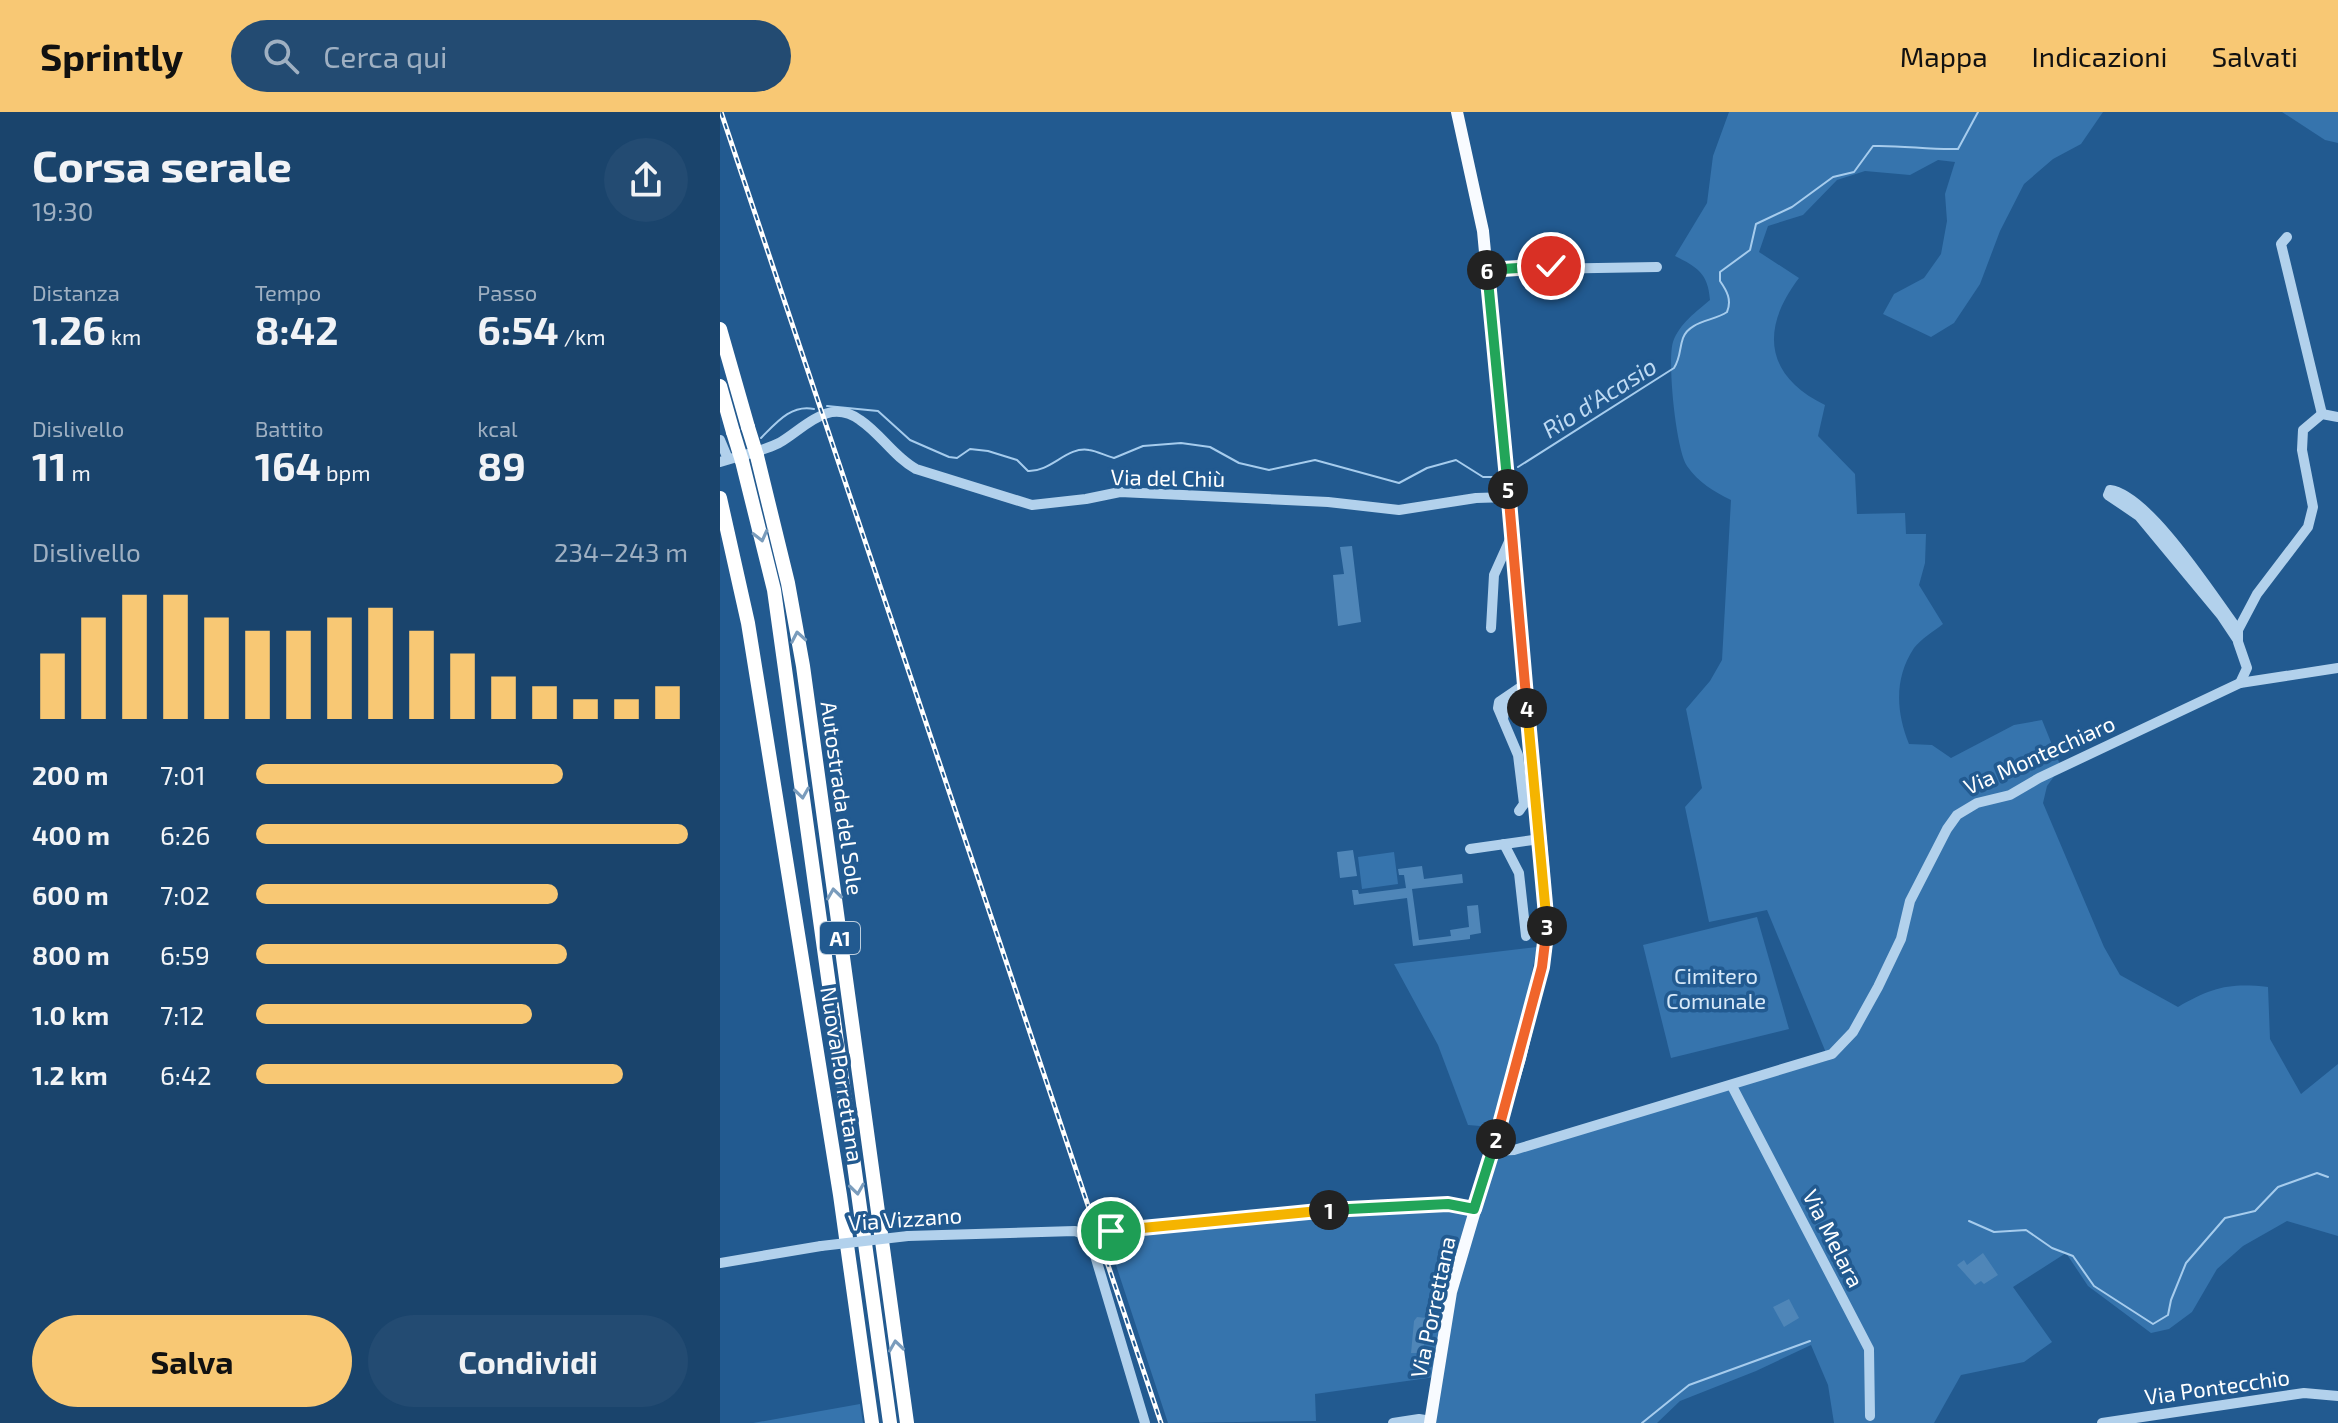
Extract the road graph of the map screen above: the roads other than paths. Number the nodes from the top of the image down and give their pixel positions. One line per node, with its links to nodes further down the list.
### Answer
1 (1457, 112): 4 (main road, Via Porrettana)
2 (2287, 237): 7 (street)
3 (1657, 267): 4 (street)
4 (1487, 270): 11 (main road, Via Porrettana)
5 (720, 329): 36 (highway, Autostrada del Sole / A1, one-way to 5, bridge)
6 (720, 386): 9 (highway, Autostrada del Sole / A1)
7 (2322, 414): 8 (street); 15 (street)
8 (2338, 417)
9 (727, 436): 10 (highway, Autostrada del Sole / A1, bridge)
10 (730, 461): 11 (street, Via del Chiù); 35 (highway, Autostrada del Sole / A1, one-way to 35)
11 (1509, 497): 13 (main road, Via Porrettana)
12 (720, 498): 34 (highway, Nuova Porrettana)
13 (1512, 535): 14 (street); 18 (main road, Via Porrettana)
14 (1491, 628)
15 (2238, 635): 15 (street); 17 (street)
16 (2338, 668): 17 (street, Via Montechiaro)
17 (2240, 683): 26 (street, Via Montechiaro)
18 (1524, 685): 19 (main road, Via Porrettana); 20 (street)
19 (1523, 704): 20 (street); 22 (main road, Via Porrettana)
20 (1505, 729): 21 (street)
21 (1519, 811)
22 (1540, 839): 23 (street); 27 (main road, Via Porrettana)
23 (1504, 844): 24 (street); 25 (street)
24 (1470, 849)
25 (1526, 936)
26 (1732, 1086): 27 (street, Via Montechiaro); 32 (street, Via Melara)
27 (1493, 1151): 28 (main road, Via Porrettana)
28 (1474, 1209): 29 (street); 33 (main road, Via Porrettana)
29 (1120, 1227)
30 (720, 1263): 37 (street, Via Vizzano, bridge)
31 (2338, 1396): 39 (street, Via Pontecchio)
32 (1872, 1421)
33 (1430, 1422): 38 (street)
34 (872, 1423)
35 (890, 1423)
36 (907, 1423)
37 (1145, 1423)
38 (1393, 1423)
39 (2102, 1423)

